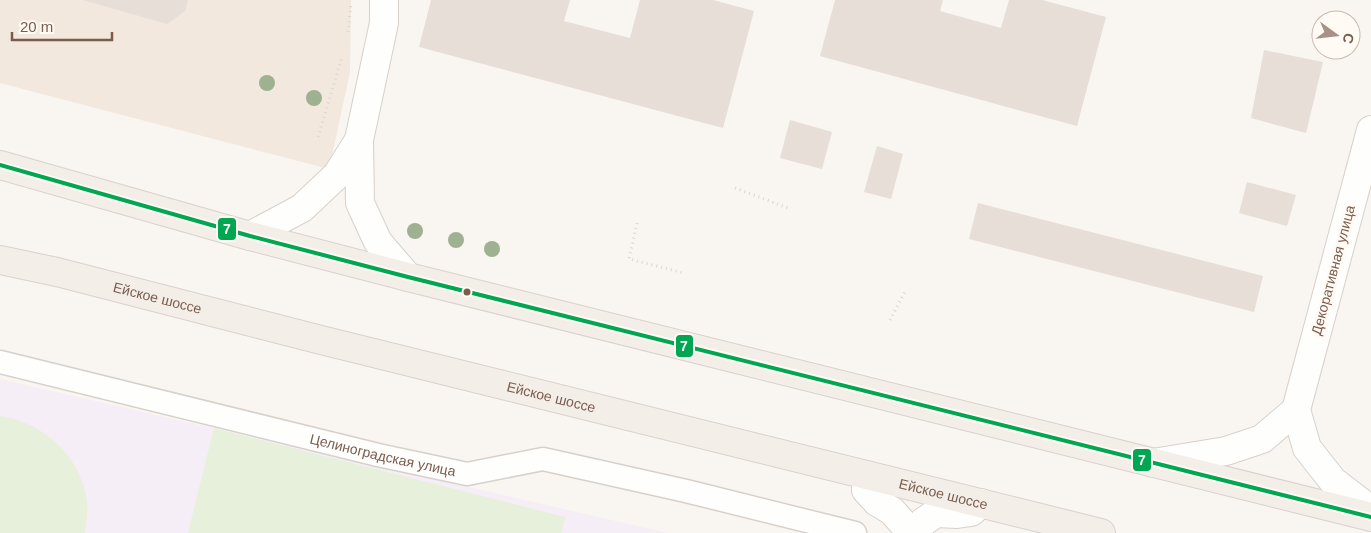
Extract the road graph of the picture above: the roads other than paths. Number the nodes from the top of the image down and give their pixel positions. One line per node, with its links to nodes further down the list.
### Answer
1 (384, 0): 3 (street)
2 (1371, 130): 9 (street, Декоративная улица)
3 (358, 140): 5 (street); 7 (street)
4 (0, 165): 5 (main road)
5 (250, 236): 7 (main road)
6 (0, 260): 11 (main road, Ейское шоссе)
7 (408, 277): 10 (main road)
8 (0, 362): 15 (street, Целиноградская улица)
9 (1296, 410): 10 (street); 13 (street)
10 (1153, 463): 14 (main road)
11 (866, 475): 12 (main road, Ейское шоссе); 16 (street)
12 (981, 503): 17 (street); 18 (main road, Ейское шоссе)
13 (1371, 510)
14 (1371, 517)
15 (855, 533)
16 (908, 533)
17 (916, 533)
18 (1101, 533)

